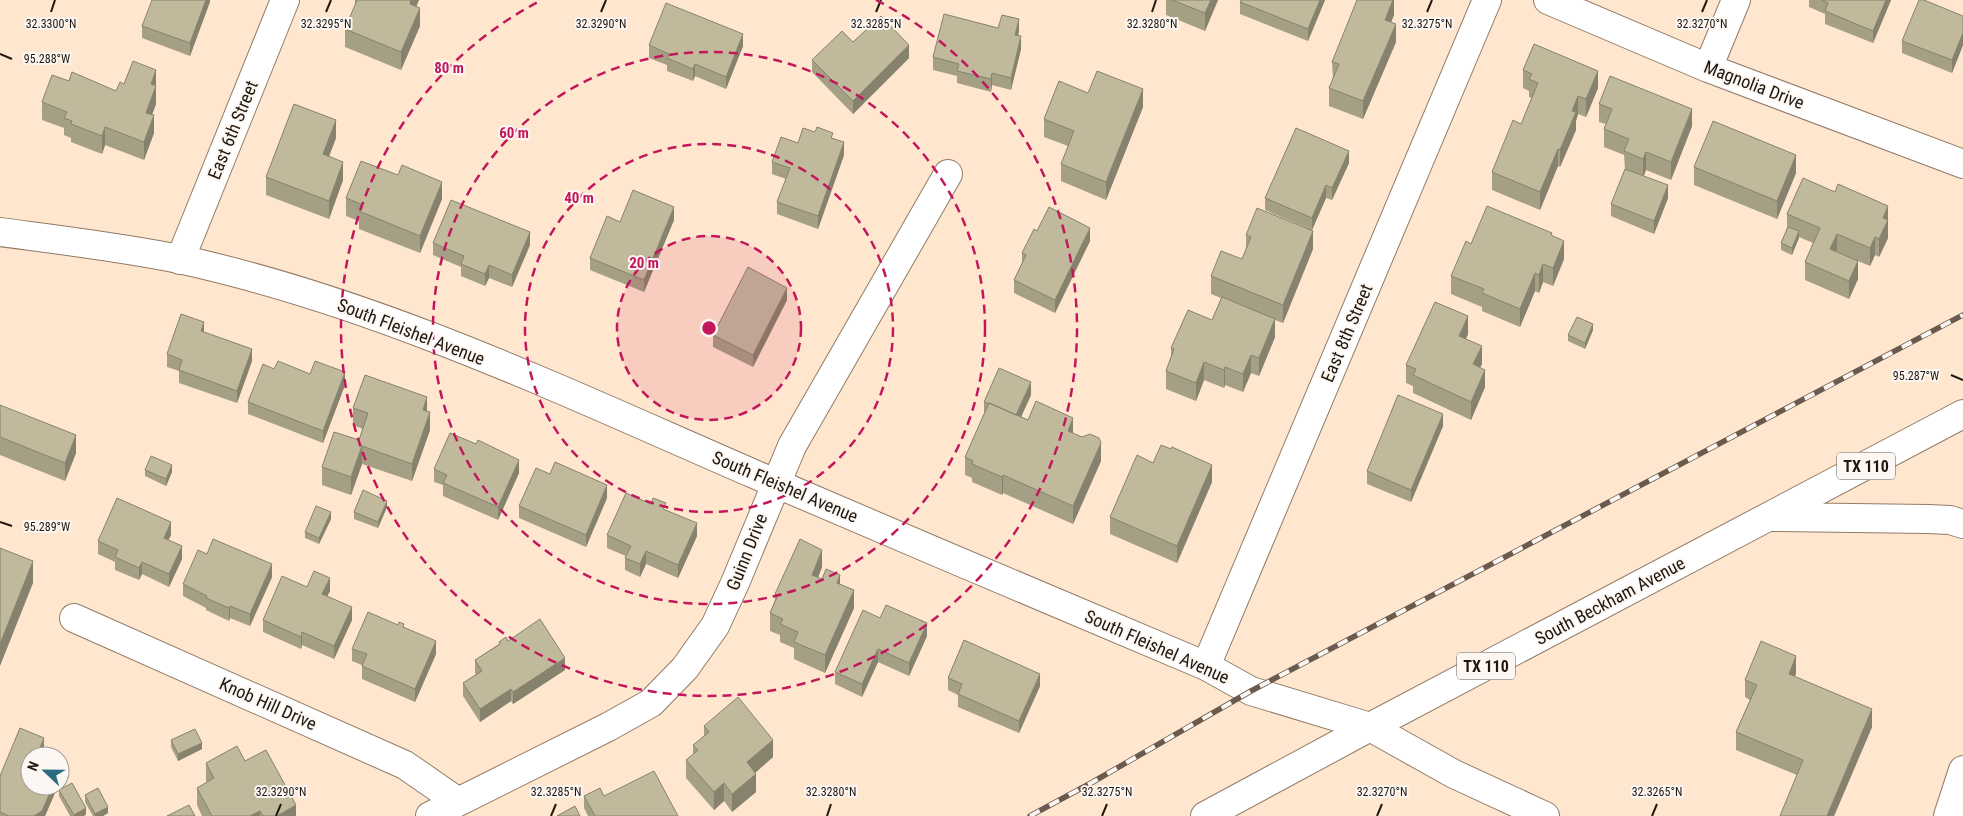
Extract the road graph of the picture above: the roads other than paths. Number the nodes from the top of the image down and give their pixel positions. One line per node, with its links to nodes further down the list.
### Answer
1 (286, 0): 9 (street, East 6th Street)
2 (1487, 0): 15 (street, East 8th Street)
3 (1548, 0): 5 (street, Magnolia Drive)
4 (1736, 0): 5 (street)
5 (1708, 68): 6 (street, Magnolia Drive)
6 (1963, 164)
7 (948, 174): 11 (street, Guinn Drive)
8 (0, 232): 9 (street, South Fleishel Avenue)
9 (180, 260): 11 (street, South Fleishel Avenue)
10 (1963, 414): 12 (street, South Beckham Avenue / TX 110)
11 (775, 483): 15 (street, South Fleishel Avenue); 18 (street, Guinn Drive)
12 (1769, 517): 13 (street); 16 (street, South Beckham Avenue / TX 110)
13 (1963, 524)
14 (74, 618): 18 (street, Knob Hill Drive)
15 (1206, 666): 16 (street, South Fleishel Avenue)
16 (1370, 727): 20 (street, South Beckham Avenue / TX 110); 21 (street, South Fleishel Avenue)
17 (1963, 770): 22 (street)
18 (456, 801): 19 (street, Guinn Drive)
19 (430, 816)
20 (1205, 816)
21 (1545, 816)
22 (1948, 816)

